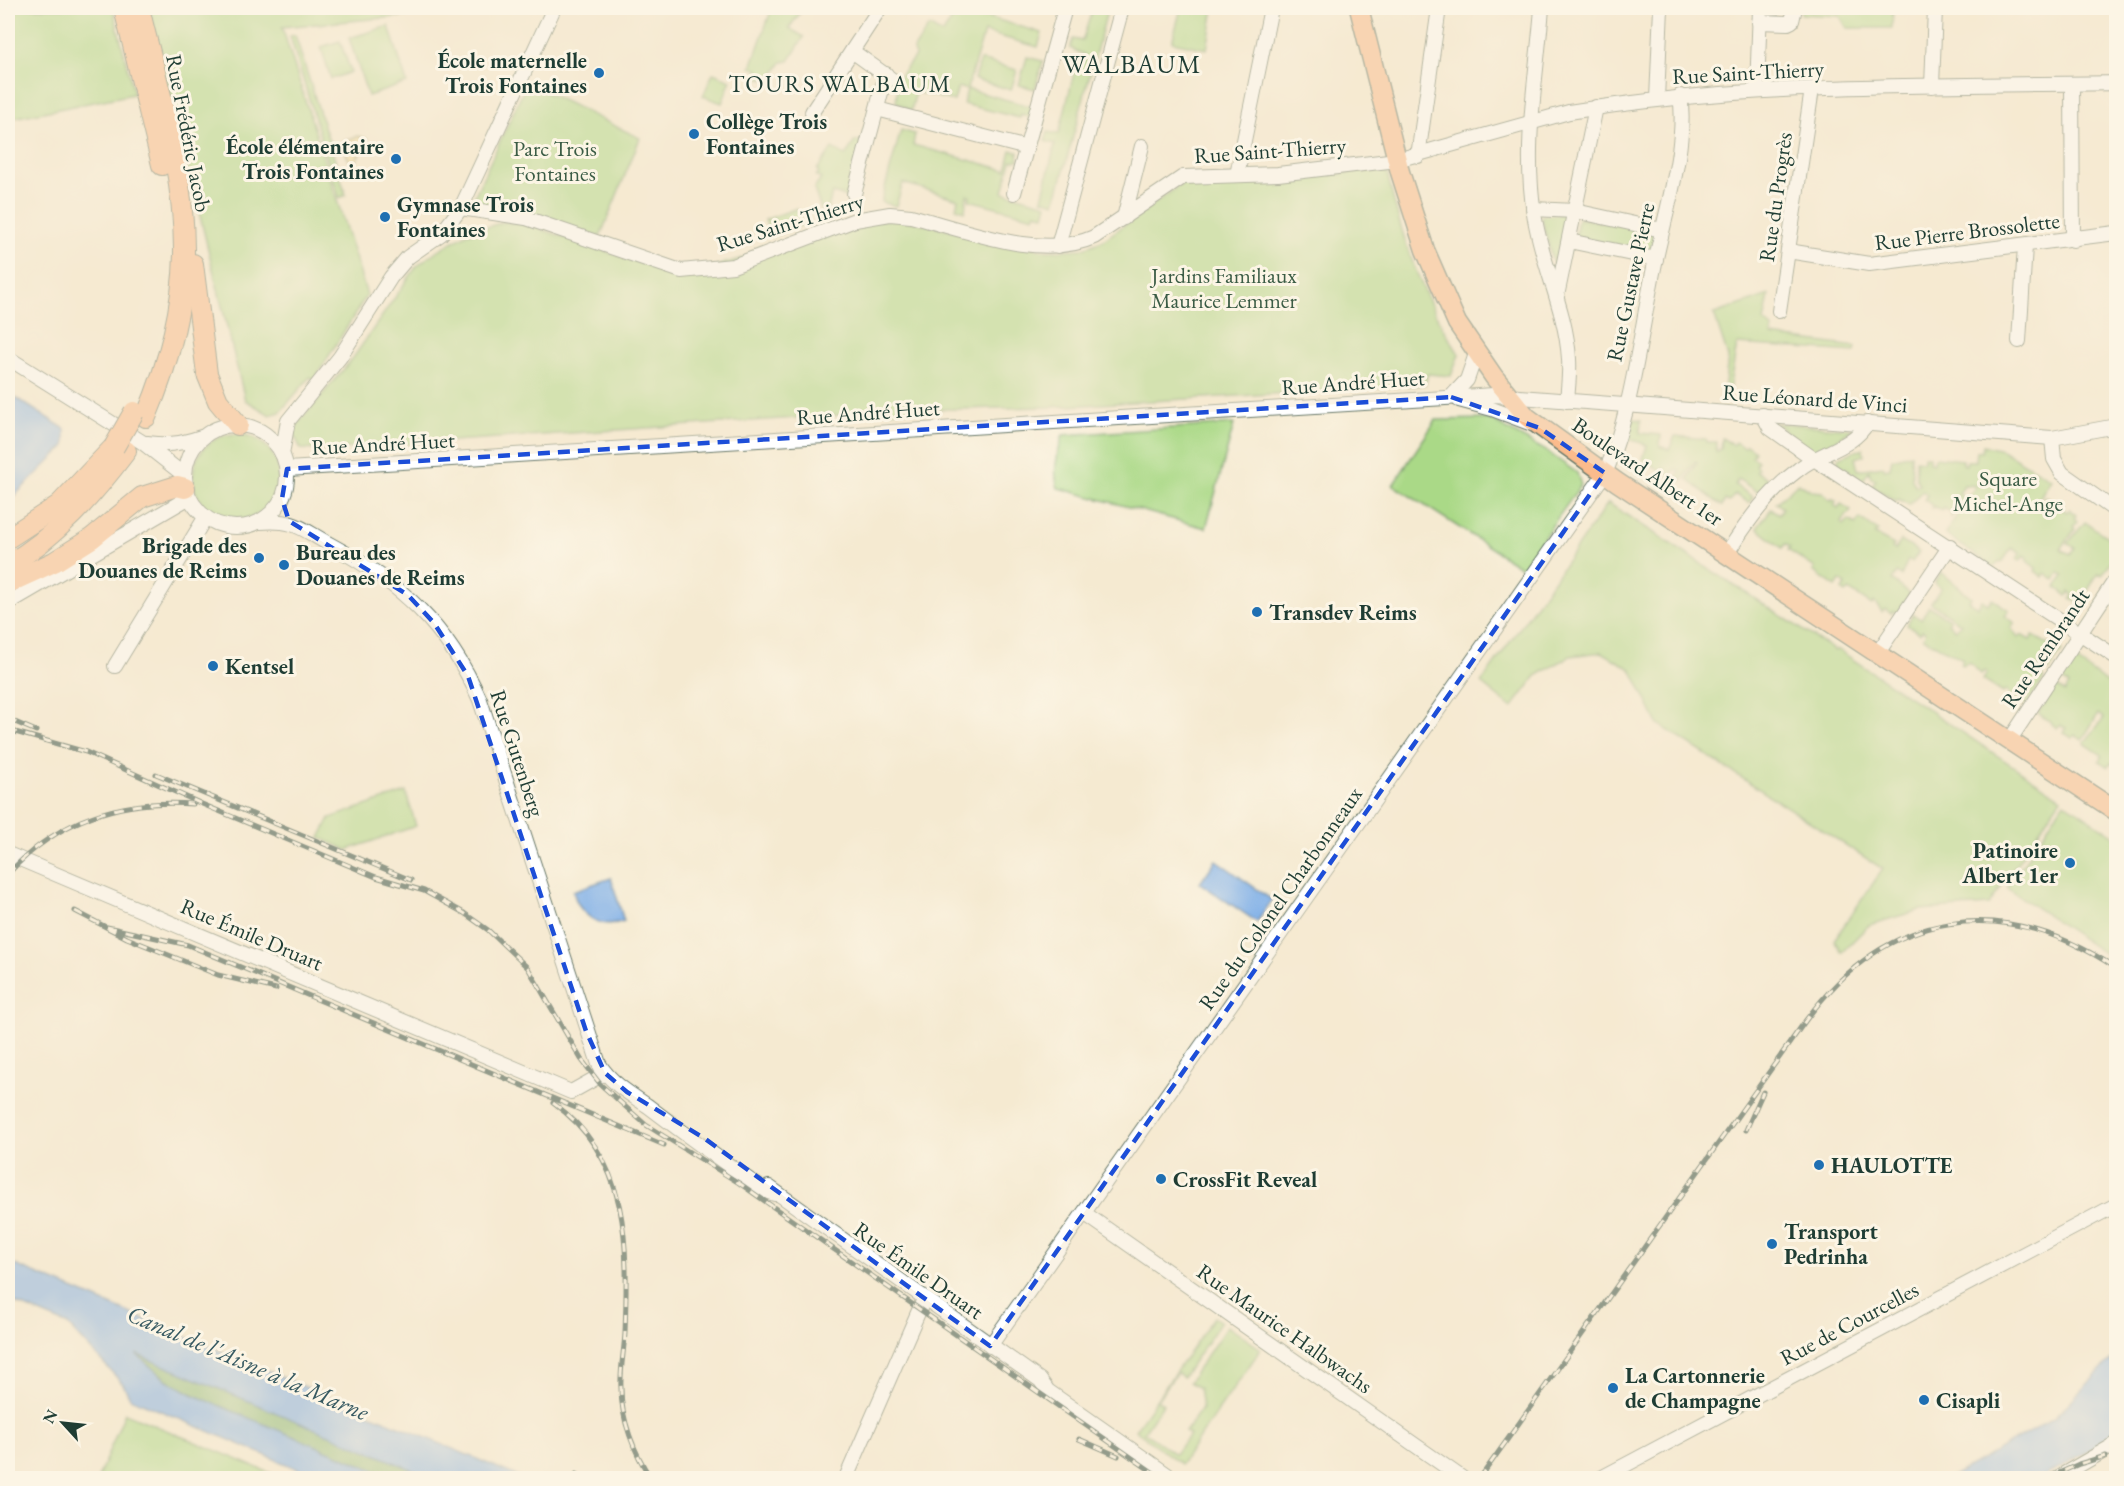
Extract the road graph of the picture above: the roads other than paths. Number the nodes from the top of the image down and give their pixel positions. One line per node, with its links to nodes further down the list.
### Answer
1 (124, 8): 57 (highway, Rue Frédéric Jacob)
2 (139, 8): 27 (highway, Rue Frédéric Jacob)
3 (554, 8): 36 (street)
4 (880, 8): 16 (street)
5 (1062, 8): 30 (street)
6 (1122, 8): 44 (street)
7 (1271, 8): 33 (street)
8 (1359, 8): 32 (main road, Boulevard Albert 1er)
9 (1439, 8): 31 (street)
10 (1542, 8): 28 (street)
11 (1660, 8): 23 (street)
12 (1760, 8): 15 (street)
13 (1795, 8): 15 (street)
14 (1935, 8): 19 (street)
15 (1759, 22): 21 (street)
16 (852, 51): 25 (street); 26 (street)
17 (2116, 83): 18 (street, Rue Saint-Thierry)
18 (2072, 84): 19 (street, Rue Saint-Thierry); 42 (street)
19 (1932, 86): 20 (street, Rue Saint-Thierry)
20 (1812, 89): 21 (street, Rue Saint-Thierry); 46 (street, Rue du Progrès)
21 (1757, 90): 22 (street, Rue Saint-Thierry)
22 (1680, 96): 23 (street, Rue Saint-Thierry); 40 (street, Rue Gustave Pierre)
23 (1657, 99): 24 (street, Rue Saint-Thierry)
24 (1596, 107): 28 (street, Rue Saint-Thierry); 38 (street)
25 (882, 109): 30 (street); 35 (street)
26 (812, 112)
27 (166, 118): 57 (highway, Rue Frédéric Jacob); 61 (highway)
28 (1533, 123): 31 (street, Rue Saint-Thierry); 37 (street)
29 (1142, 146): 39 (street)
30 (1027, 148): 34 (street)
31 (1418, 156): 32 (street, Rue Saint-Thierry)
32 (1390, 161): 33 (street, Rue Saint-Thierry); 51 (main road, Boulevard Albert 1er)
33 (1237, 175): 39 (street, Rue Saint-Thierry)
34 (1014, 193)
35 (854, 194)
36 (461, 208): 44 (street, Rue Saint-Thierry); 59 (street)
37 (1533, 208): 38 (street); 48 (street)
38 (1575, 211): 40 (street); 43 (street)
39 (1124, 218): 44 (street, Rue Saint-Thierry)
40 (1662, 230): 47 (street, Rue Gustave Pierre)
41 (2116, 233): 42 (street, Rue Pierre Brossolette)
42 (2073, 240): 45 (street, Rue Pierre Brossolette)
43 (1569, 241): 47 (street); 48 (street)
44 (1058, 246)
45 (2025, 246): 46 (street, Rue Pierre Brossolette); 50 (street)
46 (1788, 250): 49 (street, Rue du Progrès)
47 (1656, 259): 56 (street, Rue Gustave Pierre)
48 (1557, 298): 55 (street)
49 (1779, 311)
50 (2019, 341)
51 (1477, 351): 53 (main road, Boulevard Albert 1er); 54 (street, Rue André Huet)
52 (8, 358): 67 (street)
53 (1509, 396): 54 (street, Rue André Huet); 55 (street, Rue Léonard de Vinci); 63 (main road, Boulevard Albert 1er)
54 (1451, 397): 63 (street); 70 (street, Rue André Huet)
55 (1567, 401): 56 (street, Rue Léonard de Vinci)
56 (1626, 405): 58 (street, Rue Léonard de Vinci); 71 (street, Rue Gustave Pierre)
57 (140, 415): 67 (highway, bridge)
58 (1763, 415): 60 (street, Rue Léonard de Vinci); 69 (street)
59 (288, 421): 64 (street); 68 (street)
60 (1866, 423): 66 (street, Rue Léonard de Vinci); 69 (street)
61 (238, 425): 64 (street); 65 (street)
62 (2116, 426): 66 (street, Rue Léonard de Vinci)
63 (1540, 428): 71 (main road, Boulevard Albert 1er)
64 (261, 432): 68 (street)
65 (203, 437): 67 (street); 72 (street)
66 (2052, 438): 74 (street)
67 (128, 447): 72 (street); 78 (highway); 81 (highway); 82 (highway)
68 (282, 454): 70 (street)
69 (1814, 459): 79 (street); 80 (street)
70 (286, 469): 73 (street)
71 (1605, 473): 80 (main road, Boulevard Albert 1er); 95 (street, Rue du Colonel Charbonneaux)
72 (186, 487): 75 (street); 84 (highway); 85 (street)
73 (282, 499): 76 (street); 77 (street)
74 (2115, 505)
75 (205, 518): 77 (street); 89 (street)
76 (289, 521): 77 (street); 93 (street, Rue Gutenberg)
77 (260, 522)
78 (8, 538)
79 (1950, 546): 86 (street); 87 (street)
80 (1727, 552): 87 (main road, Boulevard Albert 1er)
81 (8, 553)
82 (8, 565)
83 (2116, 579): 86 (street, Rue Rembrandt)
84 (8, 583)
85 (8, 603)
86 (2080, 634): 88 (street); 90 (street, Rue Rembrandt)
87 (1877, 654): 90 (main road, Boulevard Albert 1er)
88 (2116, 657)
89 (114, 666)
90 (2009, 741): 91 (main road, Boulevard Albert 1er)
91 (2116, 811)
92 (8, 855): 93 (street, Rue Émile Druart)
93 (605, 1073): 96 (street, Rue Émile Druart)
94 (2116, 1205): 104 (street, Rue de Courcelles)
95 (1084, 1213): 97 (street, Rue du Colonel Charbonneaux); 103 (street, Rue Maurice Halbwachs)
96 (924, 1299): 97 (street, Rue Émile Druart); 100 (street)
97 (990, 1346): 98 (street, Rue Émile Druart)
98 (1040, 1380): 101 (street, Rue Émile Druart); 102 (street, Rue Émile Druart)
99 (2116, 1444): 105 (street)
100 (846, 1479)
101 (1172, 1479)
102 (1185, 1479)
103 (1462, 1479)
104 (1601, 1479)
105 (2057, 1479)

